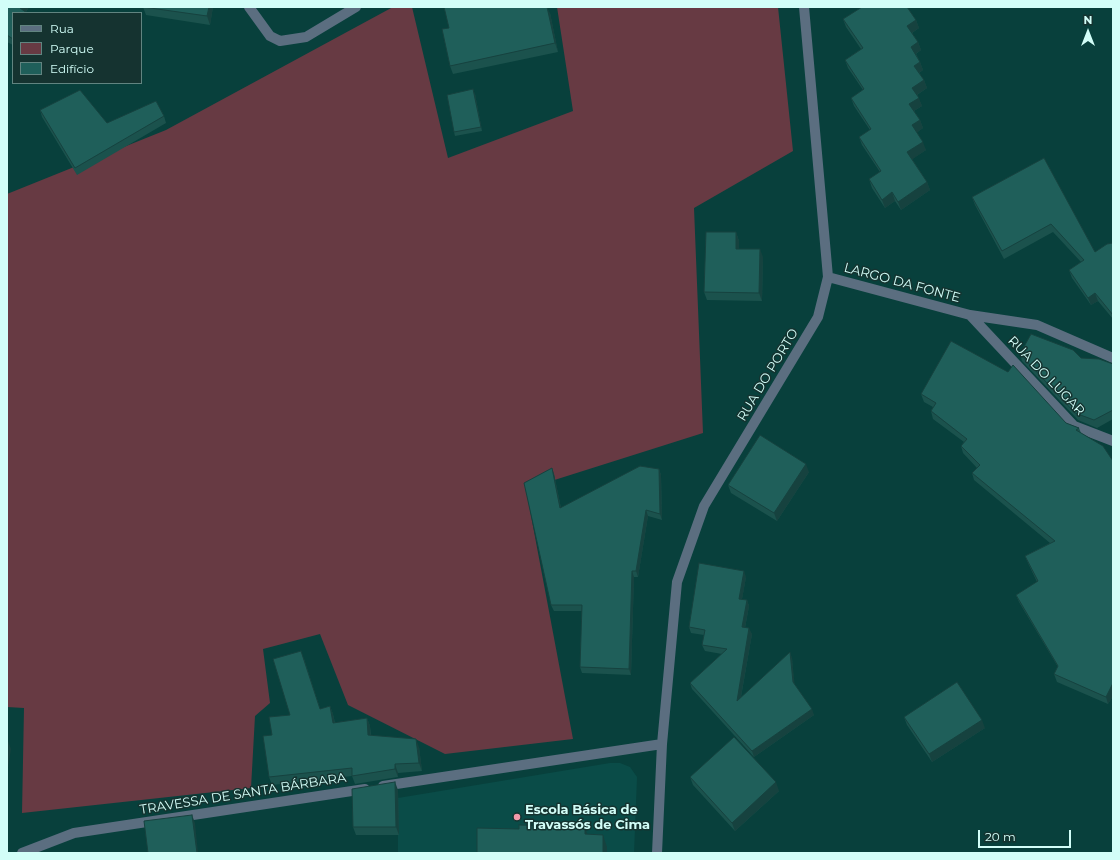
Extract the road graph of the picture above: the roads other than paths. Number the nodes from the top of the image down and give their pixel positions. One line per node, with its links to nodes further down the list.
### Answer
1 (249, 7): 2 (street)
2 (356, 7)
3 (804, 7): 4 (street, RUA DO PORTO)
4 (828, 277): 5 (street, LARGO DA FONTE); 8 (street, RUA DO PORTO)
5 (970, 315): 6 (street, LARGO DA FONTE); 7 (street, RUA DO LUGAR)
6 (1113, 358)
7 (1113, 441)
8 (662, 744): 9 (street, TRAVESSA DE SANTA BÁRBARA); 10 (street, RUA DO PORTO)
9 (22, 853)
10 (657, 853)

